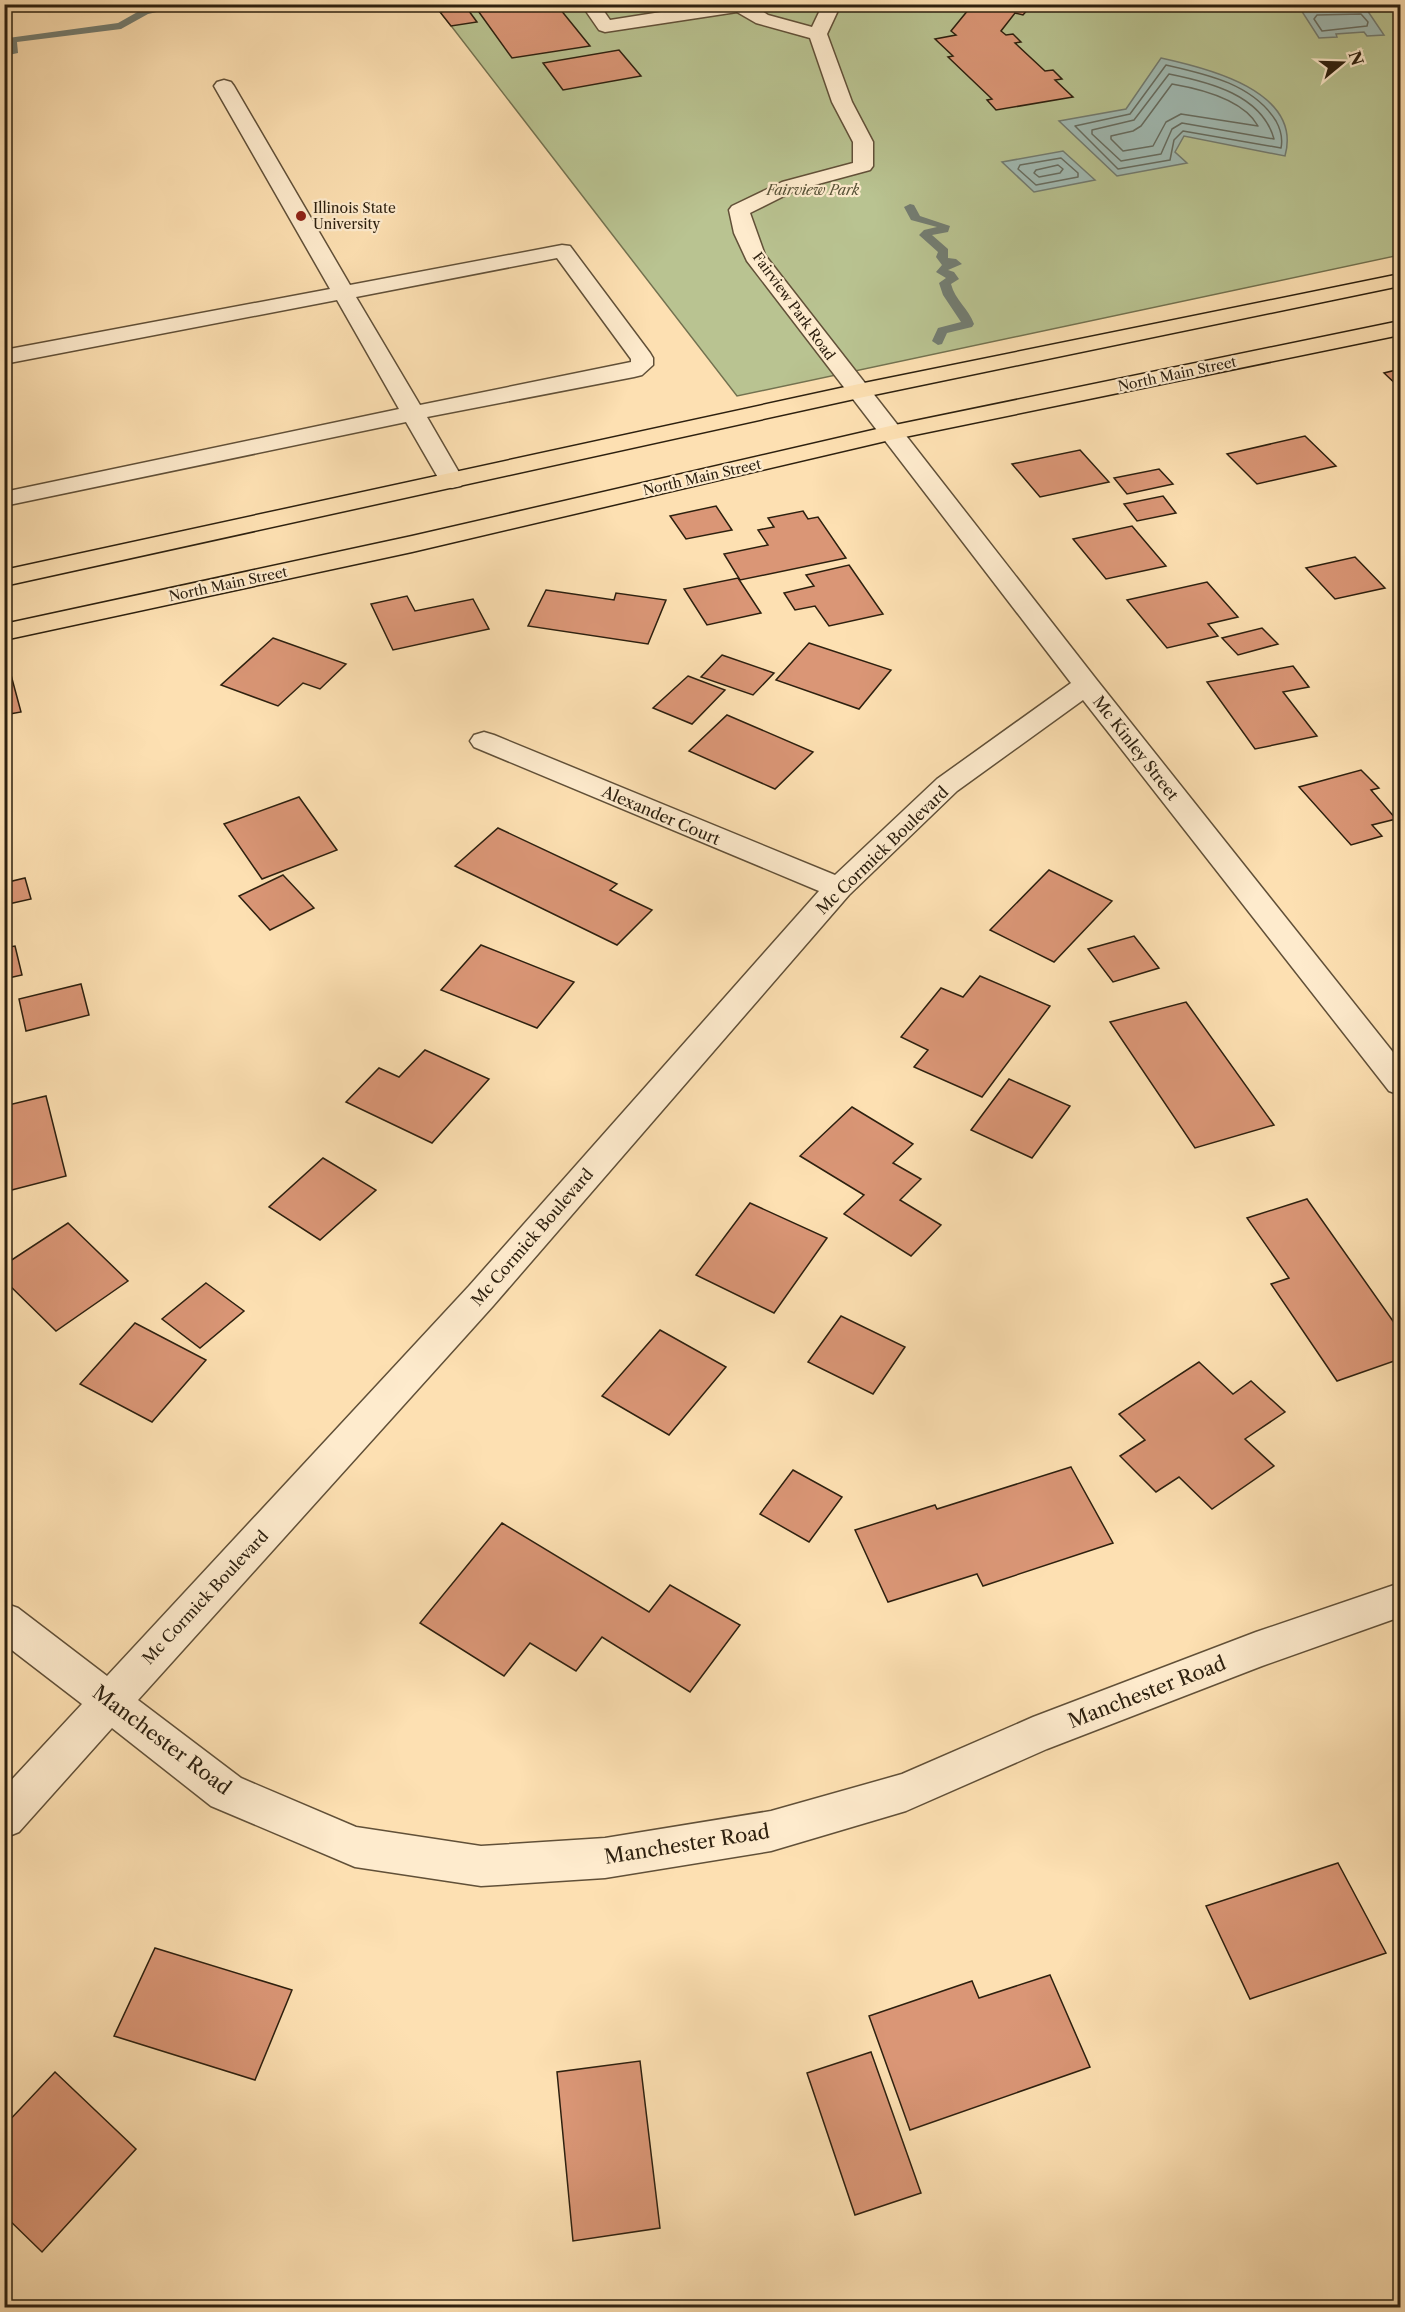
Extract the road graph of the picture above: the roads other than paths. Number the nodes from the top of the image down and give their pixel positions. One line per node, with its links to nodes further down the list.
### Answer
1 (590, 4): 3 (street)
2 (832, 4): 4 (street)
3 (738, 5): 4 (street)
4 (818, 34): 10 (street, Fairview Park Road)
5 (224, 86): 7 (street)
6 (1401, 280): 10 (main road, North Main Street)
7 (343, 293): 9 (street); 11 (street); 11 (street)
8 (1401, 328): 10 (main road, North Main Street)
9 (4, 357)
10 (875, 412): 12 (main road, North Main Street); 15 (main road, North Main Street); 16 (street, Mc Kinley Street)
11 (413, 413): 12 (street); 13 (street)
12 (452, 481): 14 (main road, North Main Street)
13 (4, 499)
14 (4, 578)
15 (4, 632)
16 (1086, 685): 18 (street, Mc Cormick Boulevard); 19 (street, Mc Kinley Street)
17 (484, 741): 18 (street, Alexander Court)
18 (839, 888): 22 (street, Mc Cormick Boulevard)
19 (1401, 1083)
20 (1401, 1600): 22 (street, Manchester Road)
21 (4, 1620): 22 (street, Manchester Road)
22 (109, 1701): 23 (street, Mc Cormick Boulevard)
23 (4, 1818)

